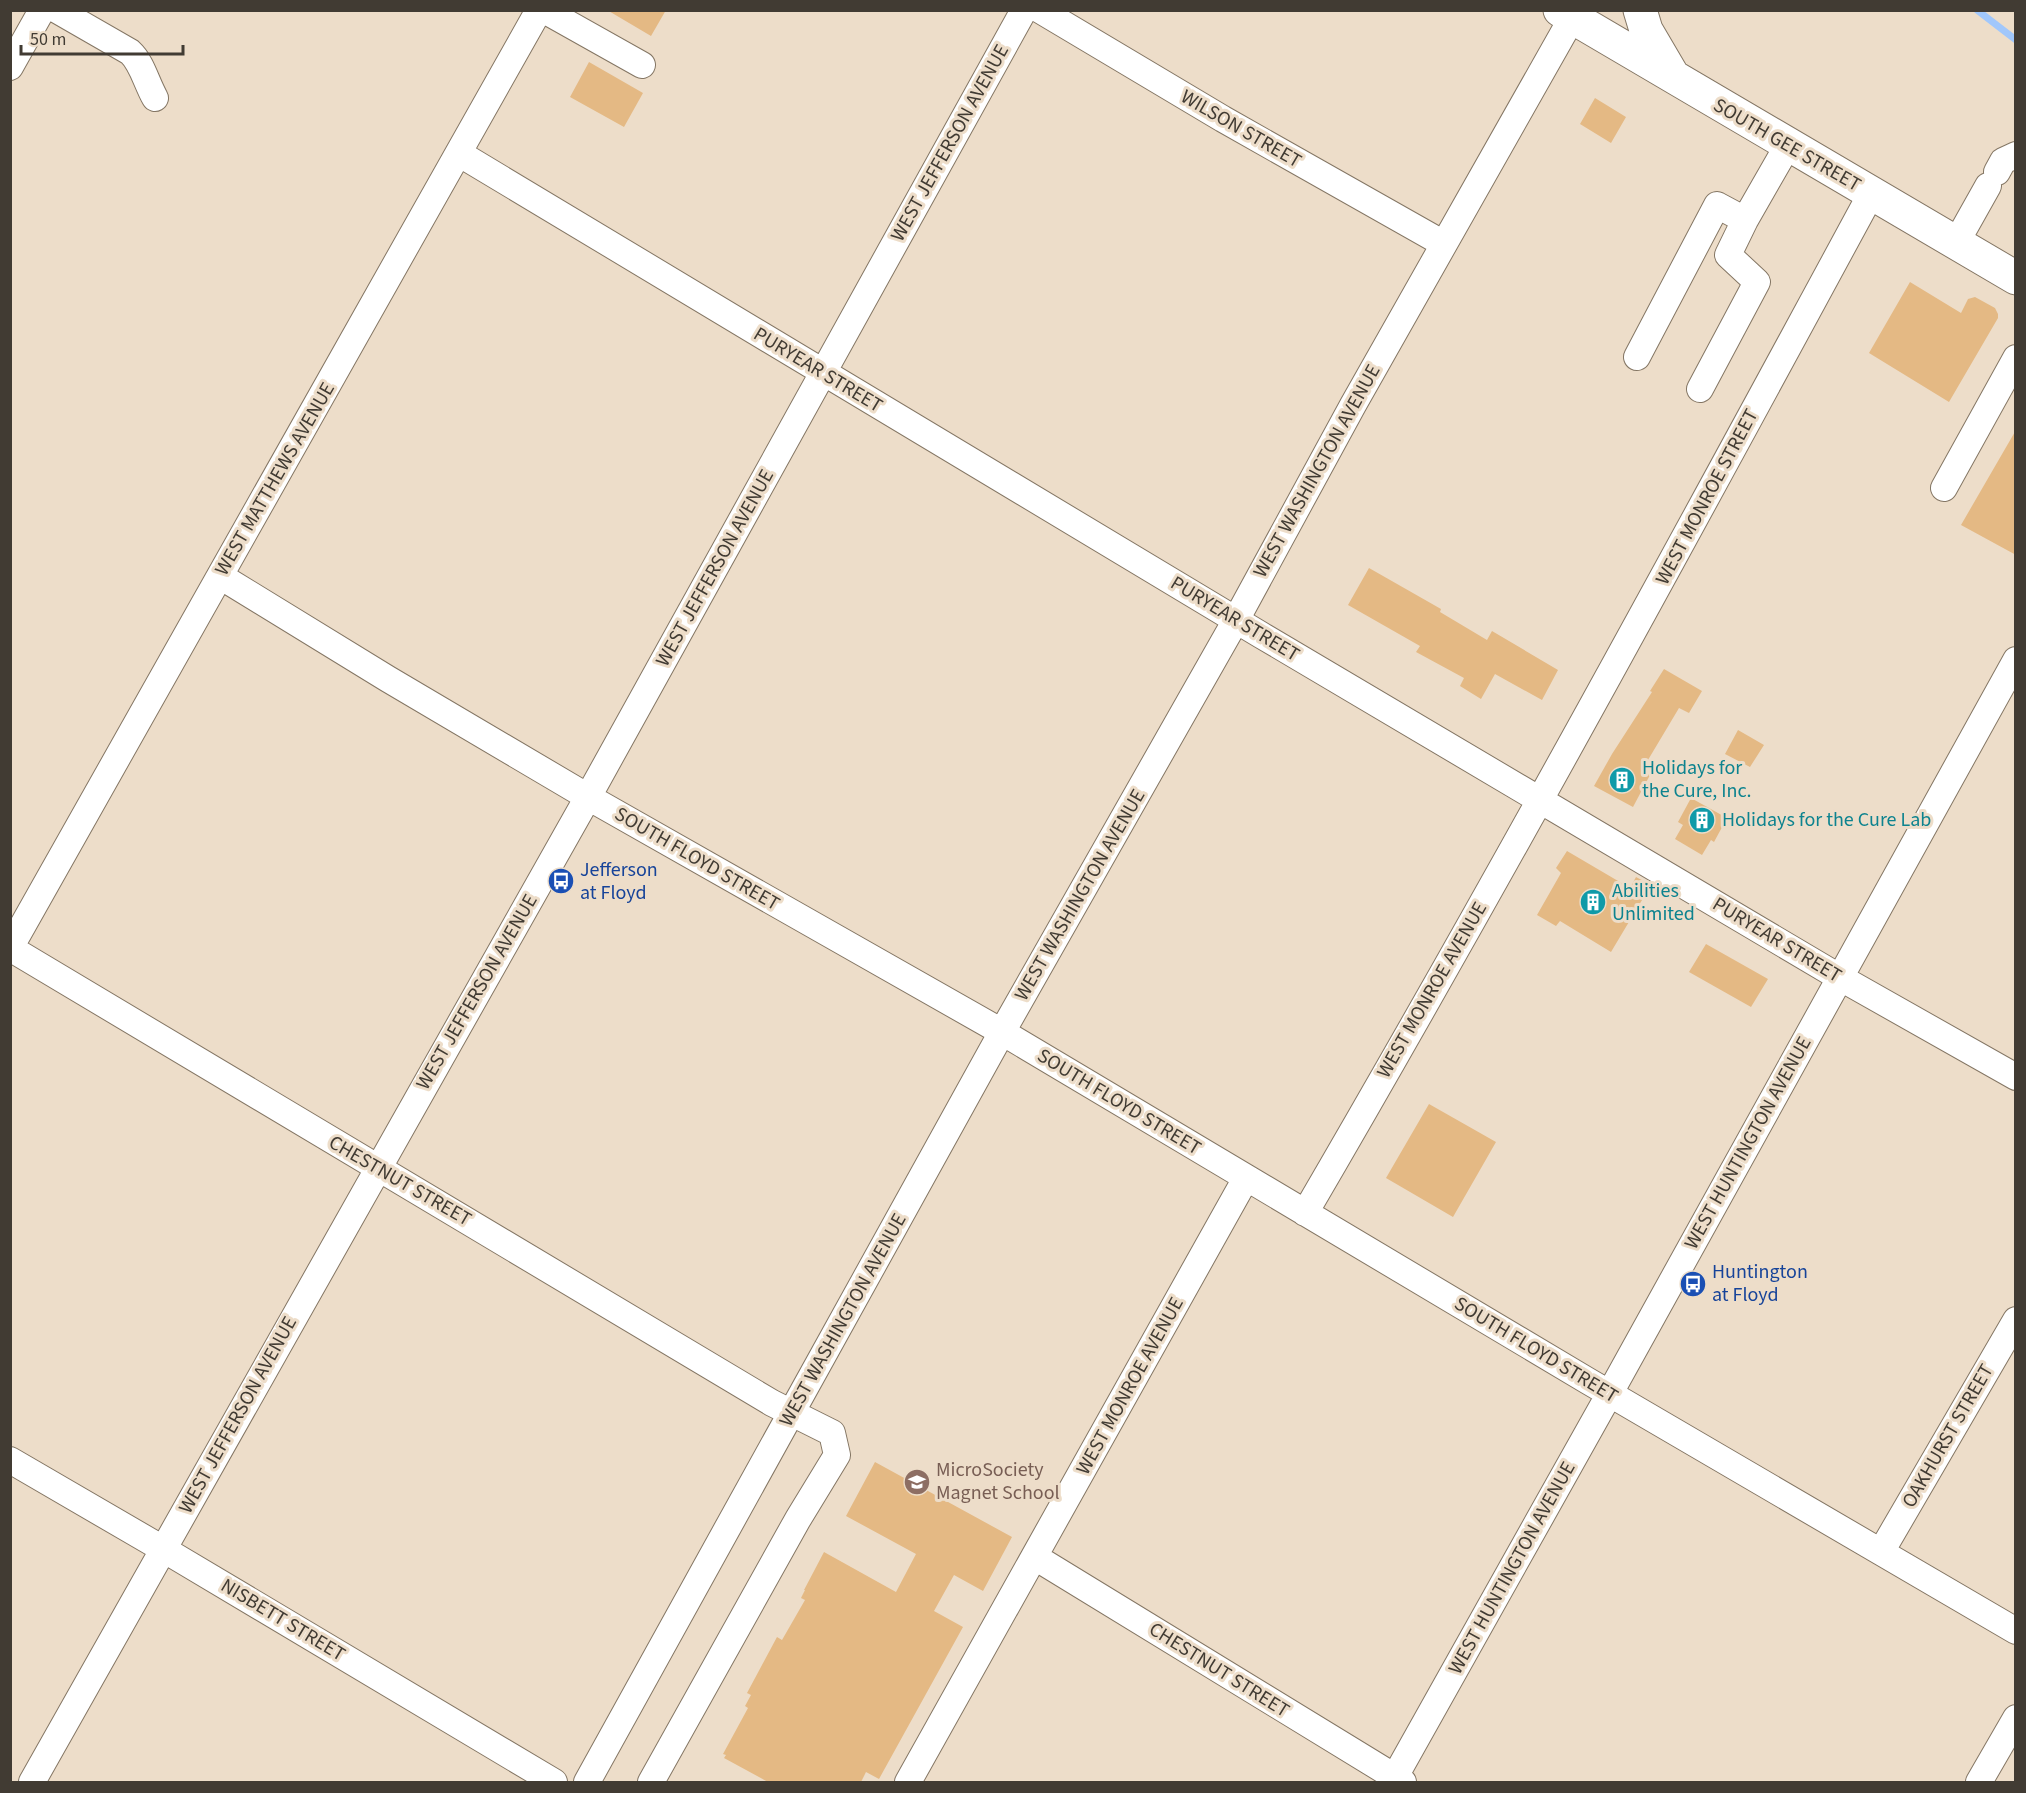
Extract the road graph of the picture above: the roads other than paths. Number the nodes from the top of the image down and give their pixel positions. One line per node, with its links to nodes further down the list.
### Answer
1 (42, 10): 10 (street)
2 (57, 10): 12 (street)
3 (539, 10): 14 (street, WEST MATTHEWS AVENUE)
4 (544, 10): 9 (street)
5 (1024, 10): 23 (street, WEST JEFFERSON AVENUE)
6 (1040, 10): 19 (street, WILSON STREET)
7 (1640, 10): 11 (main road)
8 (1570, 13): 11 (main road, SOUTH GEE STREET); 19 (street, WEST WASHINGTON AVENUE)
9 (642, 65)
10 (10, 67)
11 (1674, 78): 13 (main road, SOUTH GEE STREET)
12 (155, 98)
13 (1788, 145): 16 (main road, SOUTH GEE STREET); 17 (street)
14 (460, 154): 23 (street, PURYEAR STREET); 26 (street, WEST MATTHEWS AVENUE)
15 (2016, 155): 18 (street)
16 (1871, 194): 18 (main road, SOUTH GEE STREET); 30 (street, WEST MONROE STREET)
17 (1745, 220): 21 (street); 24 (street)
18 (1956, 243): 20 (main road, SOUTH GEE STREET)
19 (1444, 244): 27 (street, WEST WASHINGTON AVENUE)
20 (2016, 278)
21 (1637, 357)
22 (2016, 358): 25 (street)
23 (823, 373): 27 (street, PURYEAR STREET); 29 (street, WEST JEFFERSON AVENUE)
24 (1700, 389)
25 (1944, 488)
26 (220, 576): 29 (street, SOUTH FLOYD STREET); 31 (street, WEST MATTHEWS AVENUE)
27 (1236, 620): 30 (street, PURYEAR STREET); 33 (street, WEST WASHINGTON AVENUE)
28 (2016, 660): 32 (street, WEST HUNTINGTON AVENUE)
29 (588, 797): 33 (street, SOUTH FLOYD STREET); 35 (street, WEST JEFFERSON AVENUE)
30 (1541, 799): 32 (street, PURYEAR STREET); 37 (street, WEST MONROE AVENUE)
31 (10, 948): 35 (street, CHESTNUT STREET)
32 (1839, 977): 34 (street, PURYEAR STREET); 39 (street, WEST HUNTINGTON AVENUE)
33 (1002, 1032): 36 (street, SOUTH FLOYD STREET); 40 (street, WEST WASHINGTON AVENUE)
34 (2016, 1077)
35 (378, 1167): 40 (street, CHESTNUT STREET); 42 (street, WEST JEFFERSON AVENUE)
36 (1246, 1178): 37 (street, SOUTH FLOYD STREET); 44 (street, WEST MONROE AVENUE)
37 (1305, 1213): 39 (street, SOUTH FLOYD STREET)
38 (2016, 1320): 43 (street, OAKHURST STREET)
39 (1610, 1394): 43 (street, SOUTH FLOYD STREET); 47 (street, WEST HUNTINGTON AVENUE)
40 (791, 1414): 50 (street, WEST WASHINGTON AVENUE); 51 (street, CHESTNUT STREET)
41 (10, 1460): 42 (street, NISBETT STREET)
42 (163, 1549): 48 (street, WEST JEFFERSON AVENUE); 49 (street, NISBETT STREET)
43 (1881, 1552): 45 (street, SOUTH FLOYD STREET)
44 (1035, 1557): 47 (street, CHESTNUT STREET); 52 (street, WEST MONROE AVENUE)
45 (2016, 1631)
46 (2016, 1718): 53 (street)
47 (1396, 1781)
48 (32, 1782)
49 (554, 1782)
50 (587, 1782)
51 (651, 1782)
52 (908, 1782)
53 (1979, 1782)

